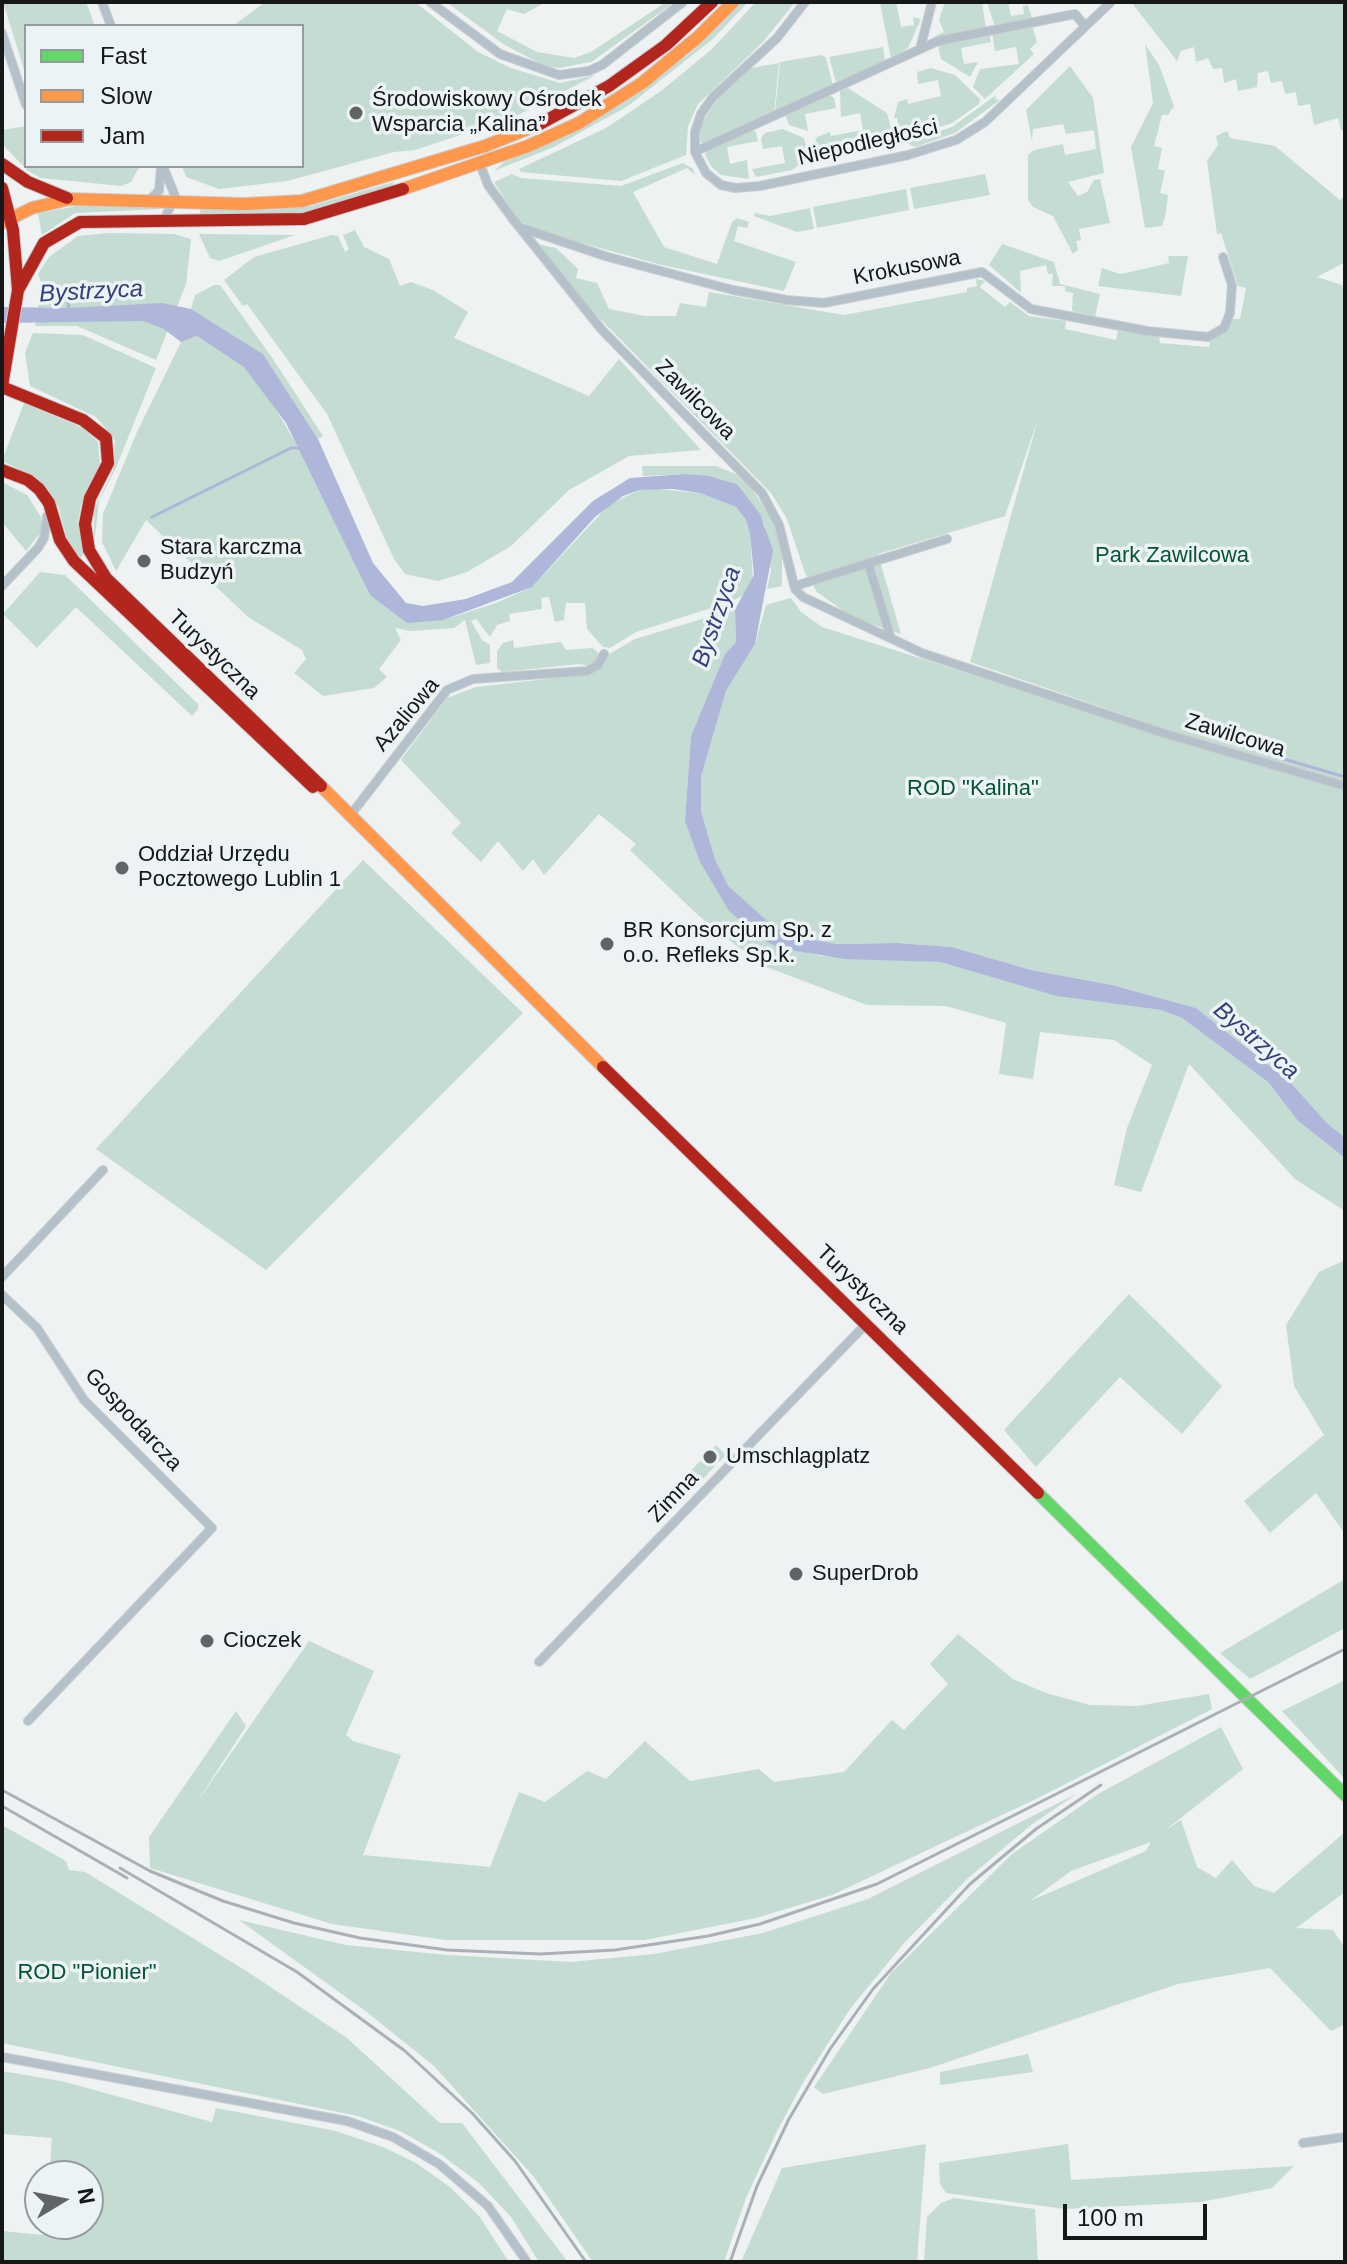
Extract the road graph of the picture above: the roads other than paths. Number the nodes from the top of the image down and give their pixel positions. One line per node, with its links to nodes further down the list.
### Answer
1 (102, 2): 9 (street)
2 (430, 2): 3 (street)
3 (683, 2)
4 (712, 2): 14 (main road)
5 (733, 2): 15 (main road)
6 (805, 2): 16 (street)
7 (932, 2): 12 (street)
8 (1106, 4): 10 (street, Niepodległości)
9 (110, 24)
10 (1085, 26): 12 (street); 16 (street, Niepodległości)
11 (2, 33): 13 (street)
12 (920, 49): 16 (street)
13 (24, 99)
14 (564, 113): 15 (main road); 21 (main road)
15 (570, 127): 18 (main road)
16 (698, 151)
17 (2, 164): 24 (main road)
18 (480, 164): 23 (main road); 29 (street, Zawilcowa)
19 (162, 168): 25 (street)
20 (163, 168): 26 (street)
21 (400, 173): 23 (main road); 26 (main road)
22 (2, 188): 28 (main road)
23 (405, 189): 27 (main road)
24 (70, 199): 25 (main road); 28 (main road)
25 (147, 201): 26 (main road)
26 (175, 202): 27 (street)
27 (164, 220): 31 (main road)
28 (6, 221): 31 (main road)
29 (518, 225): 30 (street, Krokusowa); 38 (street, Zawilcowa)
30 (1223, 257)
31 (18, 290): 32 (main road)
32 (2, 386): 42 (main road, Turystyczna)
33 (2, 470): 34 (main road, Turystyczna)
34 (52, 512): 37 (street); 42 (main road, Turystyczna)
35 (947, 539): 36 (street)
36 (868, 563): 38 (street); 39 (street)
37 (2, 586)
38 (795, 586): 39 (street, Zawilcowa)
39 (890, 635): 41 (street, Zawilcowa)
40 (604, 654): 42 (street, Azaliowa)
41 (1345, 786)
42 (349, 817): 46 (main road, Turystyczna)
43 (103, 1170): 44 (street)
44 (2, 1277)
45 (2, 1295): 48 (street, Gospodarcza)
46 (868, 1322): 47 (street, Zimna); 49 (main road, Turystyczna)
47 (539, 1662)
48 (28, 1721)
49 (1345, 1795)
50 (2, 2057): 53 (street)
51 (1345, 2137): 52 (street)
52 (1303, 2143)
53 (527, 2262)

